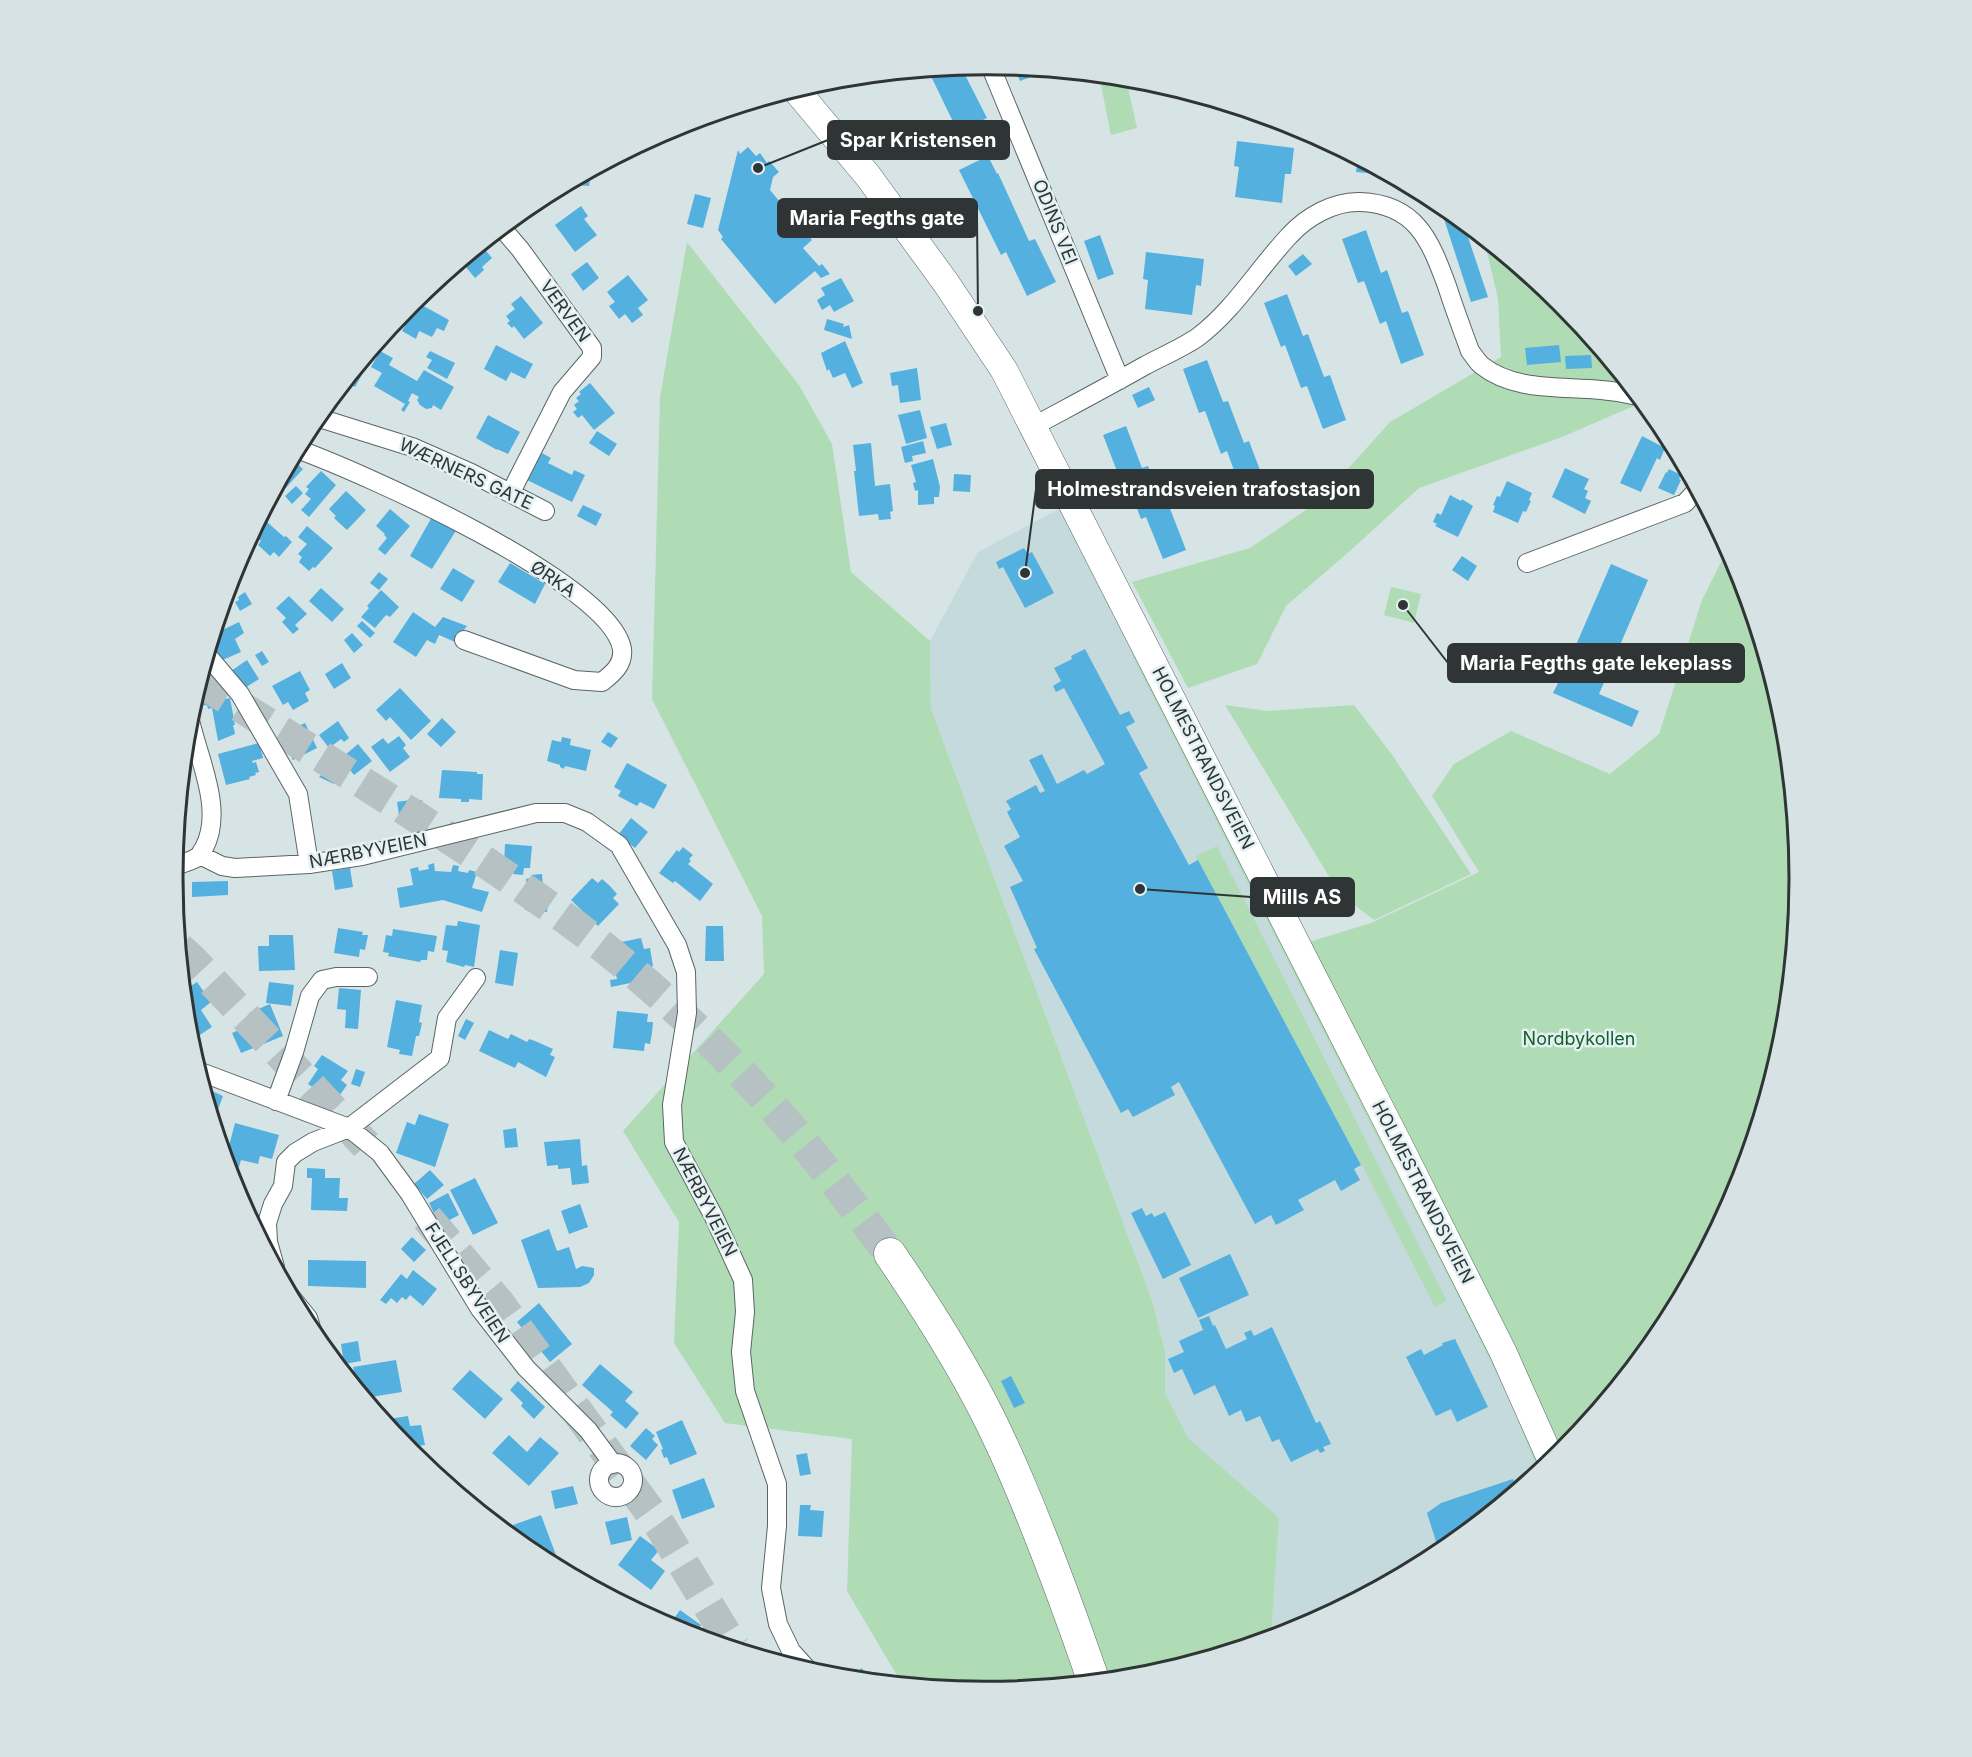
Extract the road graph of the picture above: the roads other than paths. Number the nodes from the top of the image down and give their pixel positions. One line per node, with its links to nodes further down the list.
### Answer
1 (994, 75): 4 (street, ODINS VEI)
2 (801, 96): 7 (main road, HOLMESTRANDSVEIEN)
3 (507, 234): 9 (street, VERVEN)
4 (1120, 380): 5 (street); 7 (street)
5 (1627, 394)
6 (326, 420): 9 (street, WÆRNERS GATE)
7 (1034, 426): 26 (main road, HOLMESTRANDSVEIEN)
8 (305, 452): 13 (street, ØRKA)
9 (511, 492): 11 (street, WÆRNERS GATE)
10 (1692, 495): 12 (street)
11 (545, 511)
12 (1527, 563)
13 (464, 640)
14 (213, 662): 18 (street)
15 (195, 742): 16 (street)
16 (200, 855): 17 (street); 18 (street, NÆRBYVEIEN)
17 (183, 862)
18 (309, 864): 28 (street, NÆRBYVEIEN)
19 (368, 977): 22 (street)
20 (476, 978): 23 (street)
21 (207, 1075): 22 (street, FJELLSBYVEIEN)
22 (276, 1101): 23 (street, FJELLSBYVEIEN)
23 (349, 1128): 24 (street); 27 (street, FJELLSBYVEIEN)
24 (268, 1239)
25 (890, 1254): 29 (highway)
26 (1548, 1453)
27 (613, 1464)
28 (798, 1660)
29 (1091, 1675)

